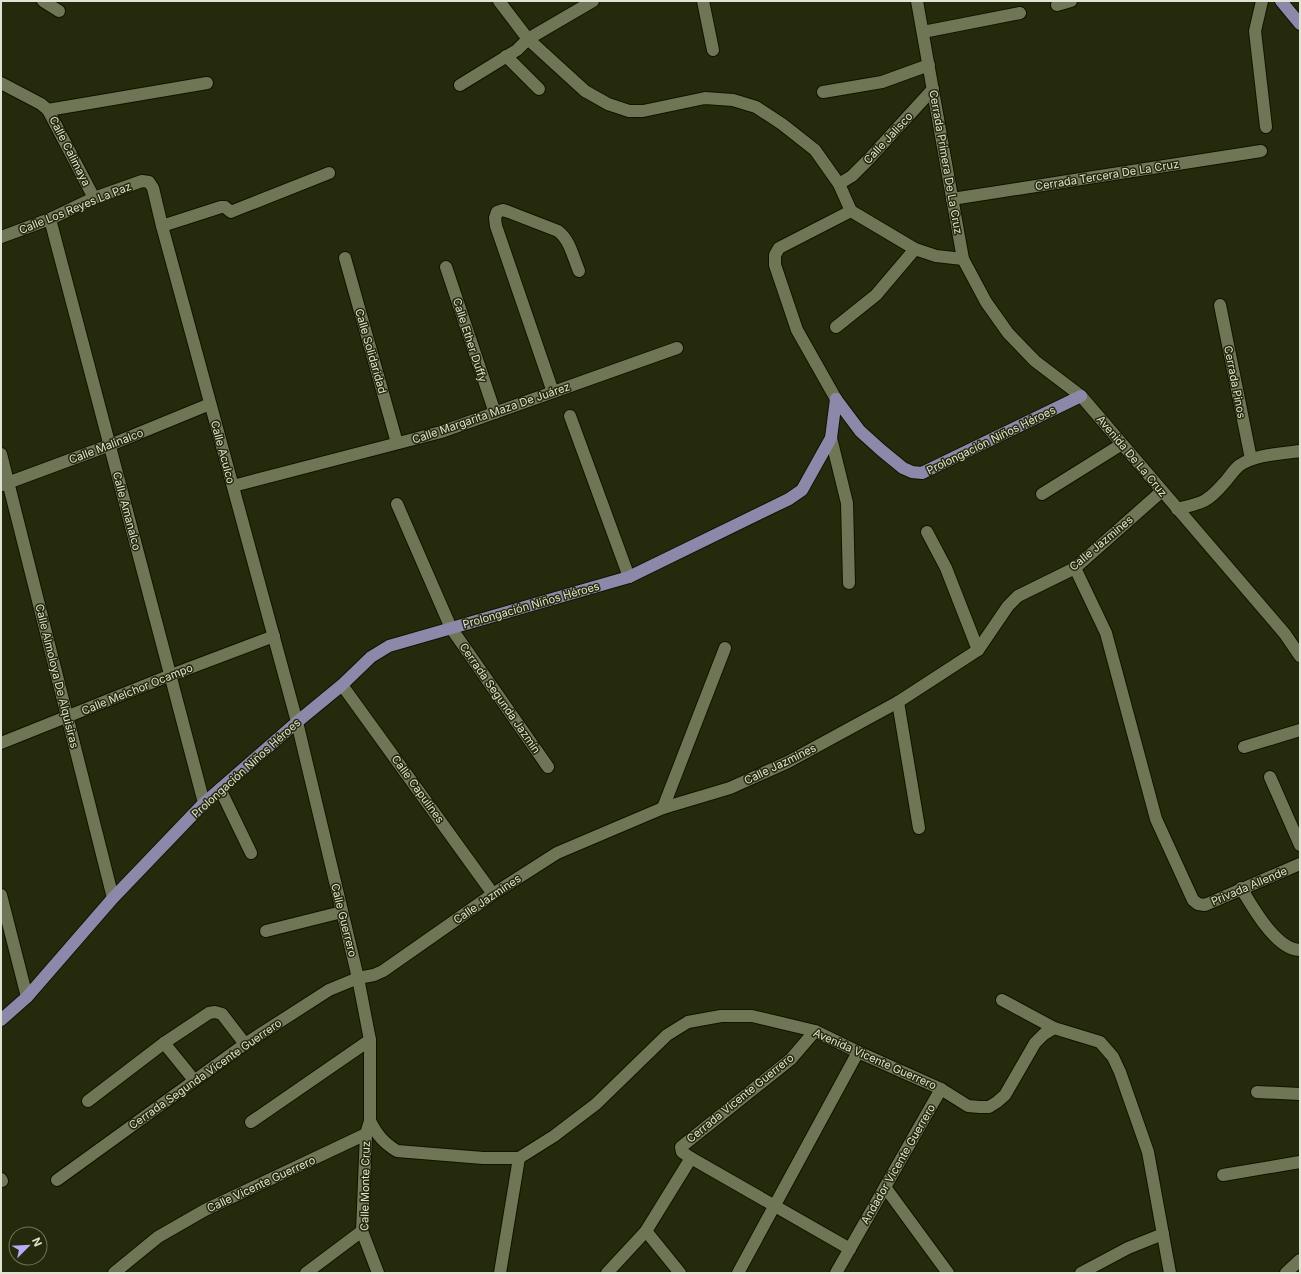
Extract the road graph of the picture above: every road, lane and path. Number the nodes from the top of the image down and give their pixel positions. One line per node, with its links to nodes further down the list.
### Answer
1 (43, 1): 10 (street)
2 (499, 1): 14 (street)
3 (593, 1): 14 (street)
4 (703, 1): 15 (street)
5 (918, 1): 13 (street, Cerrada Primera De La Cruz)
6 (1071, 1): 9 (street)
7 (1262, 1): 25 (street)
8 (1281, 1): 12 (main road)
9 (1057, 4)
10 (59, 11)
11 (1020, 13): 13 (street)
12 (1300, 24)
13 (923, 32): 17 (street, Cerrada Primera De La Cruz)
14 (528, 39): 16 (street); 29 (street)
15 (713, 50)
16 (506, 56): 20 (street); 21 (street)
17 (929, 65): 22 (street, Cerrada Primera De La Cruz); 23 (street)
18 (1, 83): 24 (street, Calle Calimaya)
19 (207, 83): 24 (street)
20 (460, 85)
21 (539, 89)
22 (933, 89): 29 (street, Calle Jalisco); 31 (street, Cerrada Primera De La Cruz)
23 (823, 92)
24 (48, 110): 30 (street, Calle Calimaya)
25 (1266, 127)
26 (1261, 151): 31 (street, Cerrada Tercera De La Cruz)
27 (329, 173): 34 (street)
28 (149, 182): 30 (street, Calle Los Reyes La Paz); 34 (street, Calle Aculco)
29 (839, 184): 32 (street)
30 (94, 198): 33 (street, Calle Los Reyes La Paz)
31 (952, 198): 38 (street, Cerrada Primera De La Cruz)
32 (851, 211): 36 (street); 46 (street)
33 (50, 219): 35 (street, Calle Los Reyes La Paz); 53 (street, Calle Amanalco)
34 (162, 226): 47 (street, Calle Aculco)
35 (1, 237)
36 (915, 249): 38 (street); 42 (street)
37 (345, 258): 51 (street, Calle Solidaridad)
38 (963, 259): 45 (street, Avenida De La Cruz)
39 (446, 267): 48 (street, Calle Ether Duffy)
40 (579, 271): 44 (street)
41 (1220, 304): 56 (street, Cerrada Pinos)
42 (836, 327)
43 (676, 348): 44 (street, Calle Margarita Maza De Juárez)
44 (553, 392): 48 (street, Calle Margarita Maza De Juárez)
45 (1081, 396): 46 (main road, Prolongación Niños Héroes); 52 (street, Avenida De La Cruz)
46 (836, 399): 50 (main road, Prolongación Niños Héroes)
47 (210, 404): 53 (street, Calle Malinalco); 58 (street, Calle Aculco)
48 (494, 413): 51 (street, Calle Margarita Maza De Juárez)
49 (570, 416): 65 (street)
50 (831, 438): 65 (main road, Prolongación Niños Héroes); 66 (street)
51 (397, 443): 58 (street, Calle Margarita Maza De Juárez)
52 (1122, 444): 59 (street, Avenida De La Cruz); 60 (street)
53 (110, 445): 57 (street, Calle Malinalco); 72 (street, Calle Amanalco)
54 (1300, 451): 56 (street)
55 (1, 454): 57 (street, Calle Almoloya De Alquisiras)
56 (1251, 459): 62 (street)
57 (5, 484): 75 (street, Calle Almoloya De Alquisiras)
58 (233, 486): 68 (street, Calle Aculco)
59 (1162, 491): 62 (street, Avenida De La Cruz); 64 (street, Calle Jazmines)
60 (1042, 494)
61 (397, 504): 67 (street, Cerrada Segunda Jazmín)
62 (1177, 509): 71 (street, Avenida De La Cruz)
63 (927, 532): 70 (street)
64 (1075, 568): 70 (street, Calle Jazmines); 89 (street, Privada Allende)
65 (629, 577): 67 (main road, Prolongación Niños Héroes)
66 (849, 583)
67 (452, 628): 73 (main road, Prolongación Niños Héroes); 80 (street, Cerrada Segunda Jazmín)
68 (274, 636): 72 (street, Calle Melchor Ocampo); 76 (street, Calle Aculco)
69 (725, 648): 84 (street)
70 (978, 650): 74 (street, Calle Jazmines)
71 (1300, 655)
72 (170, 676): 75 (street, Calle Melchor Ocampo); 83 (street, Calle Amanalco)
73 (342, 685): 76 (main road, Prolongación Niños Héroes); 90 (street, Calle Capulines)
74 (898, 702): 84 (street, Calle Jazmines); 85 (street)
75 (67, 717): 78 (street, Calle Melchor Ocampo); 92 (street, Calle Almoloya De Alquisiras)
76 (297, 722): 82 (main road, Prolongación Niños Héroes); 93 (street, Calle Guerrero)
77 (1300, 730): 79 (street)
78 (1, 743)
79 (1244, 747)
80 (548, 767)
81 (1270, 777): 86 (street)
82 (220, 789): 83 (main road, Prolongación Niños Héroes); 87 (street)
83 (204, 804): 92 (main road, Prolongación Niños Héroes)
84 (663, 808): 90 (street, Calle Jazmines)
85 (919, 828)
86 (1300, 845)
87 (250, 853)
88 (1300, 864): 89 (street, Privada Allende)
89 (1241, 888): 95 (street)
90 (493, 894): 96 (street, Calle Jazmines)
91 (1, 895): 97 (street)
92 (113, 898): 97 (main road, Prolongación Niños Héroes)
93 (342, 912): 94 (street); 96 (street, Calle Guerrero)
94 (266, 930)
95 (1300, 950)
96 (358, 978): 102 (street, Calle Guerrero); 104 (street, Cerrada Segunda Vicente Guerrero)
97 (27, 997): 99 (main road, Prolongación Niños Héroes)
98 (1002, 1000): 100 (street)
99 (1, 1020)
100 (1054, 1028): 107 (street); 123 (street)
101 (815, 1031): 105 (street, Avenida Vicente Guerrero); 114 (street, Avenida Vicente Guerrero); 115 (street, Cerrada Vicente Guerrero)
102 (370, 1040): 111 (street, Calle Guerrero); 112 (street)
103 (164, 1044): 104 (street); 106 (street); 110 (street)
104 (245, 1044): 106 (street, Cerrada Segunda Vicente Guerrero)
105 (858, 1052): 107 (street, Avenida Vicente Guerrero); 120 (street)
106 (194, 1080): 118 (street, Cerrada Segunda Vicente Guerrero)
107 (941, 1089): 119 (street, Andador Vicente Guerrero)
108 (1257, 1092): 109 (street)
109 (1300, 1094)
110 (88, 1101)
111 (370, 1121): 113 (street, Calle Monte Cruz); 114 (street)
112 (251, 1122)
113 (366, 1134): 121 (street, Calle Monte Cruz); 126 (street, Calle Vicente Guerrero)
114 (519, 1158): 129 (street)
115 (691, 1158): 120 (street); 122 (street, Cerrada Vicente Guerrero)
116 (1300, 1162): 117 (street)
117 (1223, 1176)
118 (57, 1180)
119 (885, 1187): 124 (street, Andador Vicente Guerrero); 134 (street)
120 (774, 1206): 124 (street); 132 (street)
121 (362, 1231): 127 (street); 128 (street, Calle Monte Cruz)
122 (646, 1231): 130 (street, Cerrada Vicente Guerrero); 131 (street)
123 (1163, 1234): 135 (street); 136 (street)
124 (850, 1249): 133 (street, Andador Vicente Guerrero)
125 (1300, 1260): 137 (street)
126 (114, 1273)
127 (306, 1273)
128 (378, 1273)
129 (500, 1273)
130 (607, 1273)
131 (680, 1273)
132 (738, 1273)
133 (836, 1273)
134 (948, 1273)
135 (1081, 1273)
136 (1170, 1273)
137 (1286, 1273)

